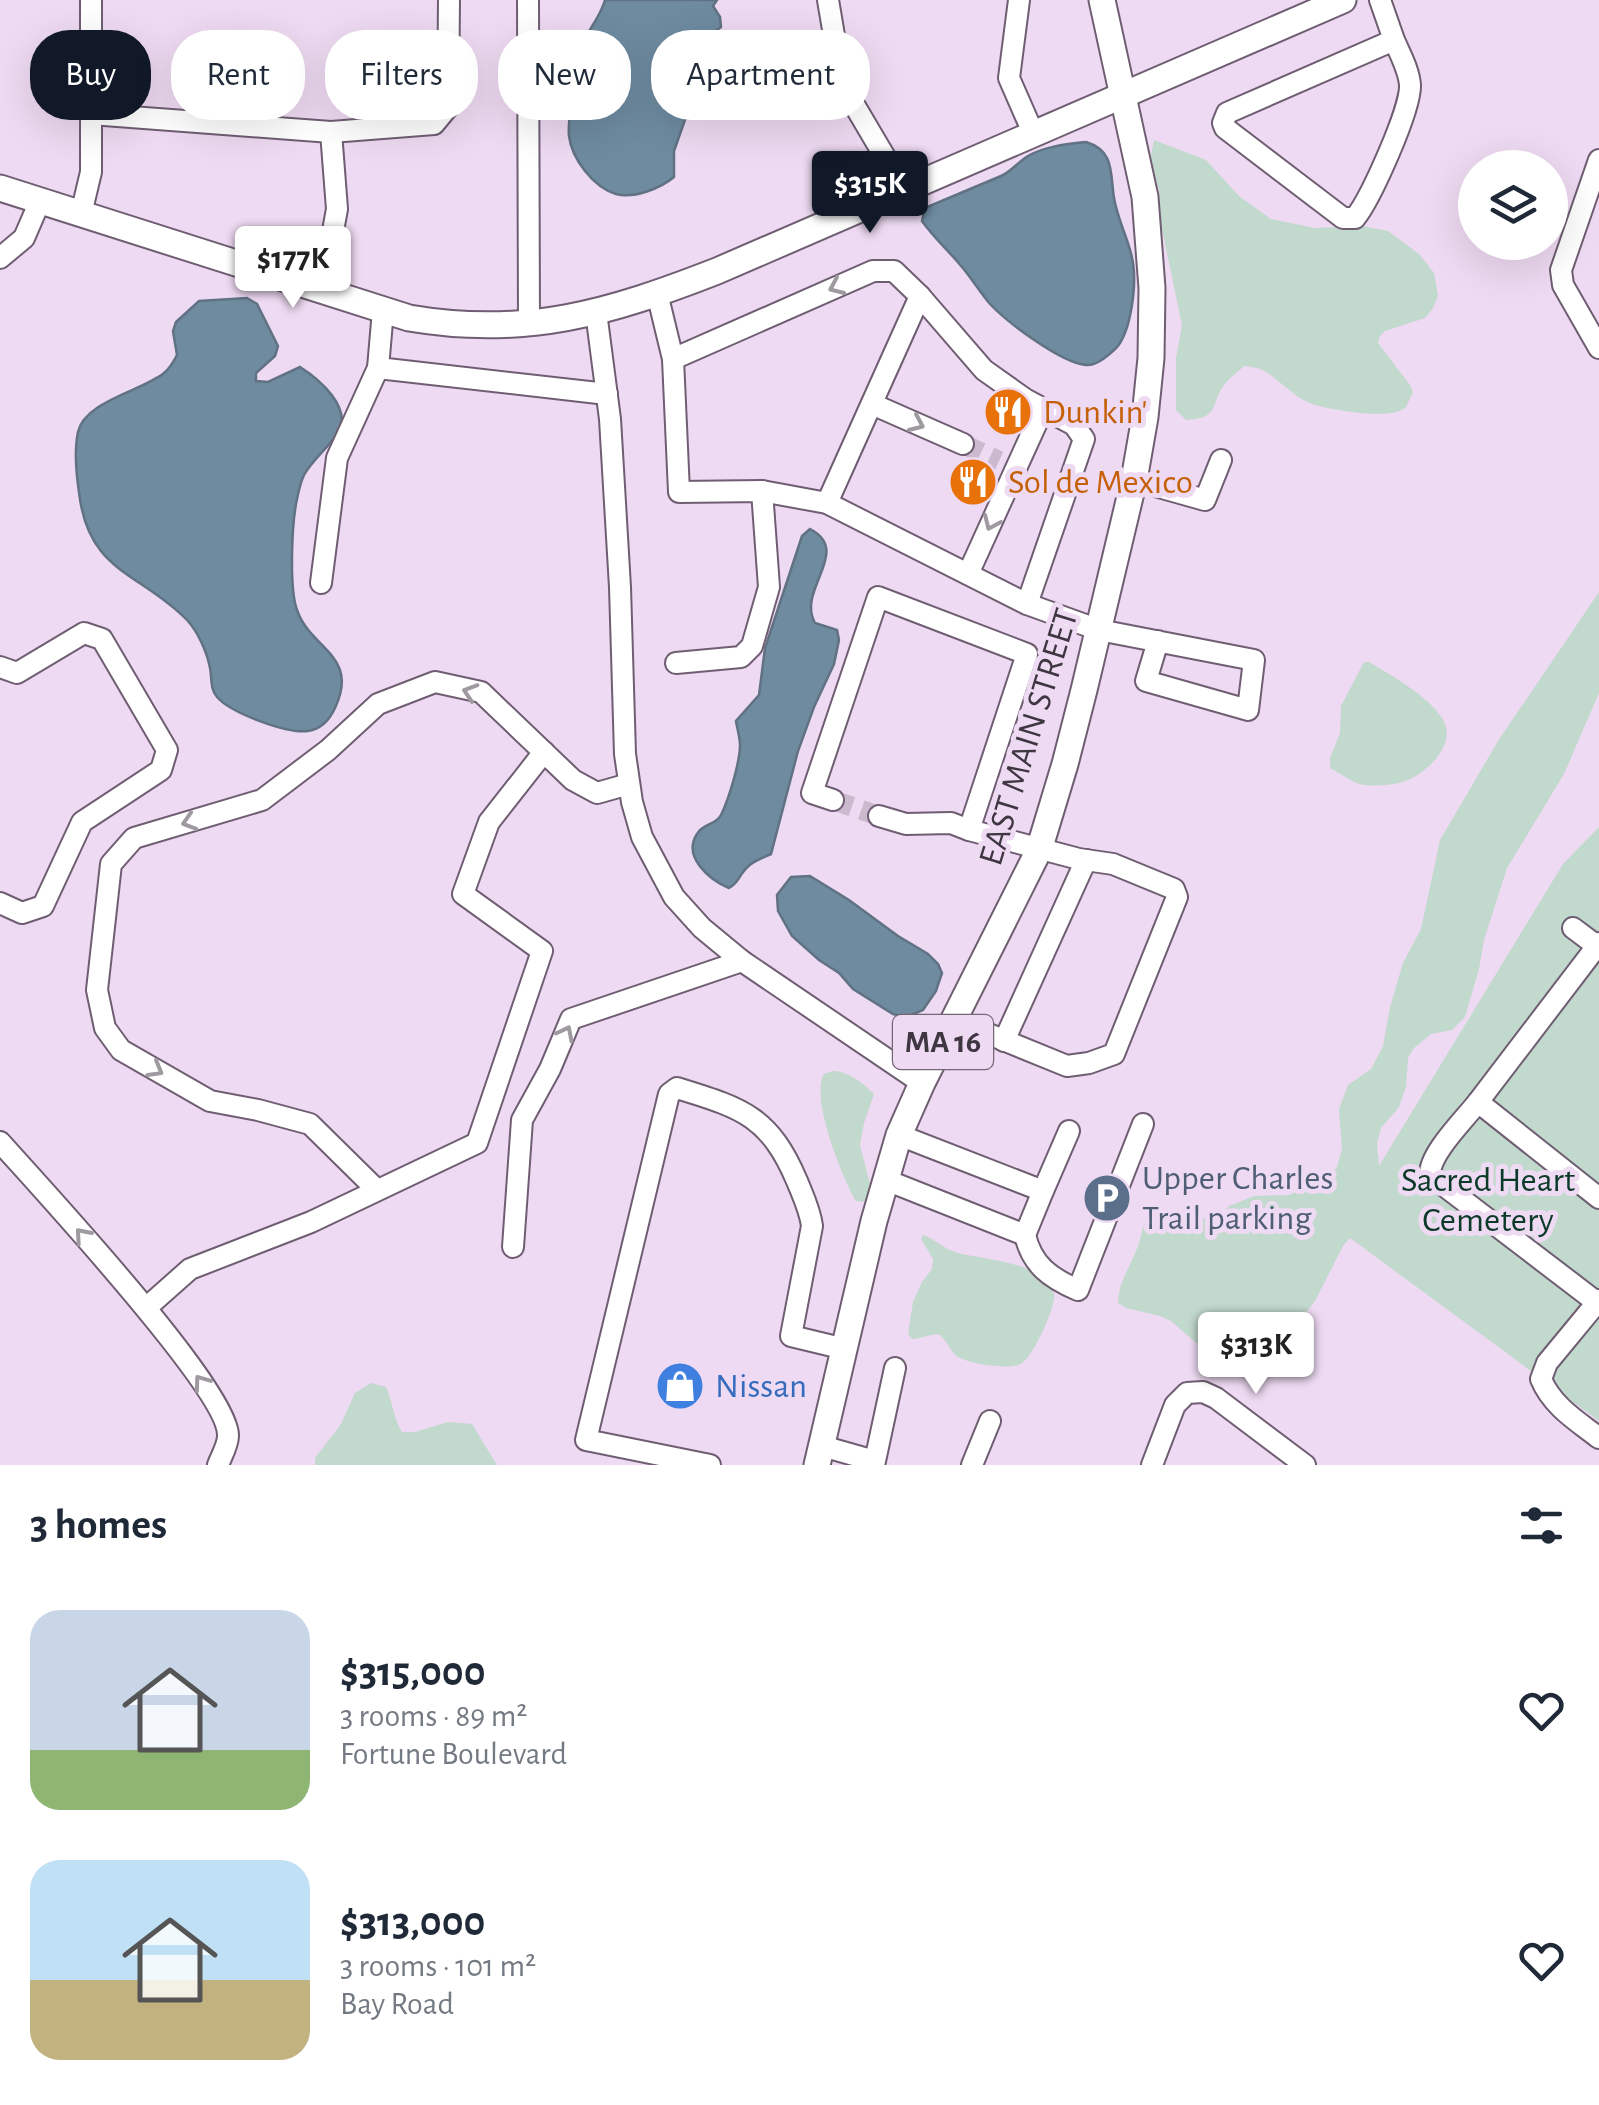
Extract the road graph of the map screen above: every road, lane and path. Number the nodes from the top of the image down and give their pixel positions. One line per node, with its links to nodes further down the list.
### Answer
1 (91, 0): 9 (street)
2 (449, 0): 14 (street)
3 (528, 0): 27 (street)
4 (828, 0): 18 (street)
5 (1018, 0): 15 (street)
6 (1102, 0): 11 (main road, EAST MAIN STREET / MA 16)
7 (1343, 0): 11 (main road)
8 (1380, 0): 10 (street)
9 (91, 30)
10 (1394, 40): 10 (street)
11 (1122, 96): 15 (main road); 36 (main road, EAST MAIN STREET / MA 16)
12 (151, 119): 14 (street)
13 (91, 120): 20 (street)
14 (330, 132): 22 (street)
15 (1034, 135): 18 (main road)
16 (1599, 160): 28 (street)
17 (0, 188): 19 (main road)
18 (905, 191): 23 (main road)
19 (40, 201): 20 (main road); 21 (street)
20 (81, 214): 22 (main road)
21 (0, 258)
22 (322, 290): 25 (main road)
23 (658, 293): 26 (main road); 29 (street)
24 (920, 296): 29 (street, one-way to 29); 32 (street); 33 (street)
25 (383, 310): 27 (main road); 30 (street)
26 (596, 312): 27 (main road); 31 (street)
27 (528, 324)
28 (1599, 348)
29 (673, 359): 37 (street)
30 (378, 368): 31 (street); 40 (street)
31 (607, 394): 47 (street)
32 (872, 404): 34 (street, one-way to 34); 38 (street)
33 (1043, 409): 39 (street, one-way to 39); 41 (street)
34 (963, 444)
35 (1221, 460): 36 (street)
36 (1134, 480): 42 (main road, EAST MAIN STREET / MA 16)
37 (762, 491): 38 (street); 44 (street)
38 (827, 503): 39 (street)
39 (968, 574): 41 (street)
40 (320, 583)
41 (1027, 604): 42 (street)
42 (1100, 630): 43 (street); 51 (main road, EAST MAIN STREET / MA 16)
43 (1158, 641): 43 (street)
44 (676, 663)
45 (0, 667): 53 (street)
46 (544, 752): 47 (street); 61 (street); 68 (street, one-way to 68)
47 (630, 784): 56 (street)
48 (833, 800): 50 (street)
49 (880, 816): 50 (street)
50 (969, 830): 51 (street)
51 (1039, 850): 52 (street); 57 (main road, EAST MAIN STREET / MA 16)
52 (1086, 860): 58 (street); 58 (street)
53 (0, 903)
54 (1573, 928): 55 (street)
55 (1598, 946): 60 (street)
56 (742, 961): 59 (street); 62 (street, one-way to 56)
57 (954, 1020): 58 (street); 59 (main road, EAST MAIN STREET / MA 16)
58 (1004, 1040)
59 (922, 1083): 65 (main road, EAST MAIN STREET / MA 16)
60 (1478, 1102): 70 (street); 73 (street)
61 (486, 1114): 62 (street); 68 (street)
62 (522, 1120): 72 (street)
63 (1143, 1124): 71 (street)
64 (1069, 1131): 69 (street)
65 (899, 1135): 67 (main road, EAST MAIN STREET / MA 16); 69 (street)
66 (0, 1142): 74 (street, one-way to 66)
67 (886, 1180): 71 (street); 75 (main road, EAST MAIN STREET / MA 16)
68 (376, 1189): 74 (street)
69 (1043, 1191): 71 (street)
70 (1599, 1198)
71 (1025, 1235)
72 (513, 1247)
73 (1598, 1302): 78 (street)
74 (146, 1308): 81 (street, one-way to 74)
75 (845, 1349): 79 (main road, EAST MAIN STREET / MA 16); 82 (street)
76 (895, 1368): 80 (street)
77 (990, 1421): 83 (street)
78 (1599, 1438)
79 (820, 1456): 80 (street)
80 (879, 1464)
81 (218, 1465)
82 (710, 1465)
83 (972, 1465)
84 (1152, 1465): 85 (street)
85 (1304, 1465)

